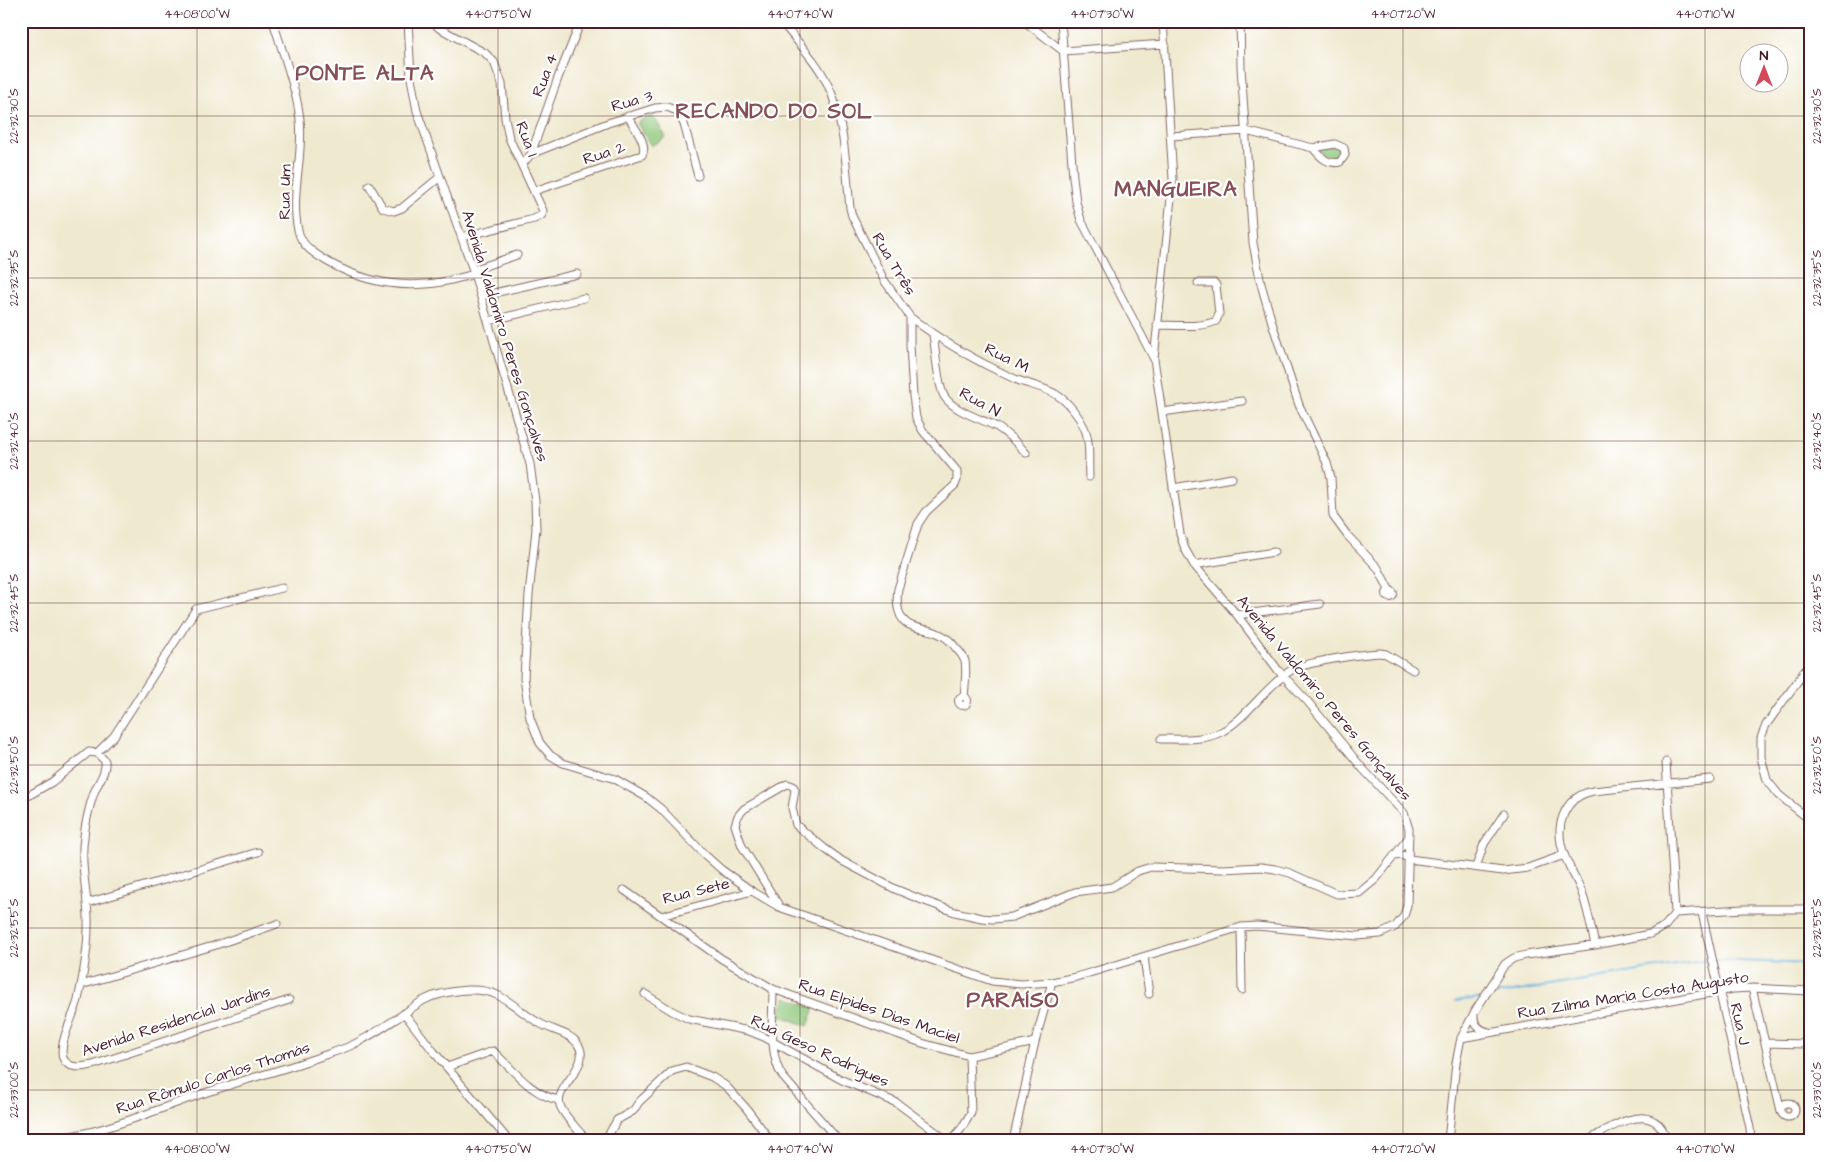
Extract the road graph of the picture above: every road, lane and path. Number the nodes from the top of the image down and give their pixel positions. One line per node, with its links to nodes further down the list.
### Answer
1 (273, 21): 24 (street, Rua Um)
2 (408, 21): 19 (street, Avenida Valdomiro Peres Gonçalves)
3 (432, 21): 17 (street, Rua 1)
4 (581, 21): 16 (street, Rua 4)
5 (781, 21): 29 (street, Rua Três)
6 (1024, 21): 11 (street)
7 (1062, 21): 11 (street)
8 (1163, 21): 10 (street, Avenida Valdomiro Peres Gonçalves)
9 (1240, 21): 13 (street)
10 (1165, 44): 11 (street); 14 (street, Avenida Valdomiro Peres Gonçalves)
11 (1063, 52): 33 (street)
12 (628, 116): 16 (street, Rua 3); 18 (street, Rua 3); 21 (street, Rua 2)
13 (1246, 131): 14 (street); 15 (street); 43 (street)
14 (1171, 136): 31 (street, Avenida Valdomiro Peres Gonçalves)
15 (1314, 148)
16 (531, 154): 17 (street, Rua 4)
17 (522, 166): 21 (street, Rua 1)
18 (698, 176)
19 (440, 177): 20 (street); 22 (street, Avenida Valdomiro Peres Gonçalves)
20 (369, 185)
21 (534, 191): 22 (street, Rua 1)
22 (462, 237): 24 (street, Avenida Valdomiro Peres Gonçalves)
23 (517, 256): 24 (street, Rua Um)
24 (474, 272): 27 (street, Avenida Valdomiro Peres Gonçalves)
25 (577, 274): 27 (street)
26 (1198, 283): 31 (street)
27 (481, 296): 30 (street, Avenida Valdomiro Peres Gonçalves)
28 (584, 298): 30 (street)
29 (910, 316): 32 (street, Rua M); 51 (street, Rua Três)
30 (488, 321): 67 (street, Avenida Valdomiro Peres Gonçalves)
31 (1157, 325): 33 (street, Avenida Valdomiro Peres Gonçalves)
32 (933, 335): 36 (street, Rua N); 37 (street, Rua M)
33 (1154, 359): 35 (street, Avenida Valdomiro Peres Gonçalves)
34 (1242, 401): 35 (street)
35 (1162, 412): 39 (street, Avenida Valdomiro Peres Gonçalves)
36 (1026, 453)
37 (1089, 477)
38 (1232, 478): 39 (street)
39 (1173, 488): 41 (street, Avenida Valdomiro Peres Gonçalves)
40 (1274, 552): 41 (street)
41 (1194, 565): 45 (street, Avenida Valdomiro Peres Gonçalves)
42 (282, 588): 53 (street)
43 (1390, 591)
44 (1320, 604): 45 (street)
45 (1237, 616): 49 (street, Avenida Valdomiro Peres Gonçalves)
46 (1810, 664): 48 (street)
47 (1413, 670): 49 (street)
48 (1803, 672): 50 (street); 59 (street)
49 (1284, 675): 52 (street); 60 (street, Avenida Valdomiro Peres Gonçalves)
50 (1810, 691)
51 (964, 697)
52 (1161, 739)
53 (97, 753): 57 (street); 68 (street, Avenida Residencial Jardins)
54 (1666, 762): 56 (street)
55 (1710, 779): 56 (street)
56 (1666, 783): 62 (street); 71 (street)
57 (21, 800)
58 (1504, 814): 65 (street)
59 (1810, 820)
60 (1409, 837): 63 (street); 64 (street, Avenida Valdomiro Peres Gonçalves)
61 (258, 852): 68 (street)
62 (1564, 855): 65 (street); 76 (street)
63 (1394, 856): 64 (street); 69 (street)
64 (1409, 859): 65 (street); 75 (street, Avenida Valdomiro Peres Gonçalves)
65 (1476, 867)
66 (624, 890): 73 (street, Rua Sete)
67 (752, 891): 69 (street, Avenida Valdomiro Peres Gonçalves); 73 (street, Rua Sete)
68 (87, 903): 79 (street, Avenida Residencial Jardins)
69 (779, 907): 78 (street, Avenida Valdomiro Peres Gonçalves)
70 (1810, 909): 72 (street)
71 (1675, 913): 72 (street); 76 (street)
72 (1702, 913): 83 (street, Rua J)
73 (662, 916): 81 (street, Rua Elpides Dias Maciel)
74 (277, 924): 79 (street)
75 (1240, 927): 77 (street, Avenida Valdomiro Peres Gonçalves); 82 (street)
76 (1595, 945): 88 (street)
77 (1144, 957): 78 (street, Avenida Valdomiro Peres Gonçalves); 86 (street)
78 (1052, 982): 93 (street)
79 (81, 985): 87 (street, Avenida Residencial Jardins)
80 (1752, 988): 83 (street, Rua Zilma Maria Costa Augusto); 84 (street, Rua Zilma Maria Costa Augusto); 94 (street)
81 (773, 989): 92 (street); 96 (street, Rua Elpides Dias Maciel)
82 (1242, 990)
83 (1719, 991): 90 (street, Rua Zilma Maria Costa Augusto); 111 (street, Rua J)
84 (1810, 991)
85 (645, 994): 92 (street, Rua Geso Rodrigues)
86 (1149, 994)
87 (289, 1000)
88 (1475, 1011): 90 (street); 91 (street)
89 (404, 1013): 97 (street); 98 (street, Rua Rômulo Carlos Thomás); 100 (street, Rua Rômulo Carlos Thomás)
90 (1492, 1032): 91 (street, Rua Zilma Maria Costa Augusto)
91 (1461, 1038): 108 (street)
92 (774, 1042): 105 (street); 106 (street, Rua Geso Rodrigues)
93 (1034, 1042): 96 (street, Rua Elpides Dias Maciel); 107 (street)
94 (1766, 1043): 95 (street); 99 (street)
95 (1810, 1044)
96 (969, 1056): 106 (street)
97 (447, 1067): 98 (street); 101 (street)
98 (559, 1100): 102 (street)
99 (1781, 1111)
100 (21, 1137)
101 (510, 1141)
102 (587, 1141)
103 (605, 1141): 104 (street)
104 (771, 1141)
105 (839, 1141)
106 (949, 1141)
107 (1013, 1141)
108 (1448, 1141)
109 (1586, 1141): 110 (street)
110 (1665, 1141)
111 (1751, 1141)

